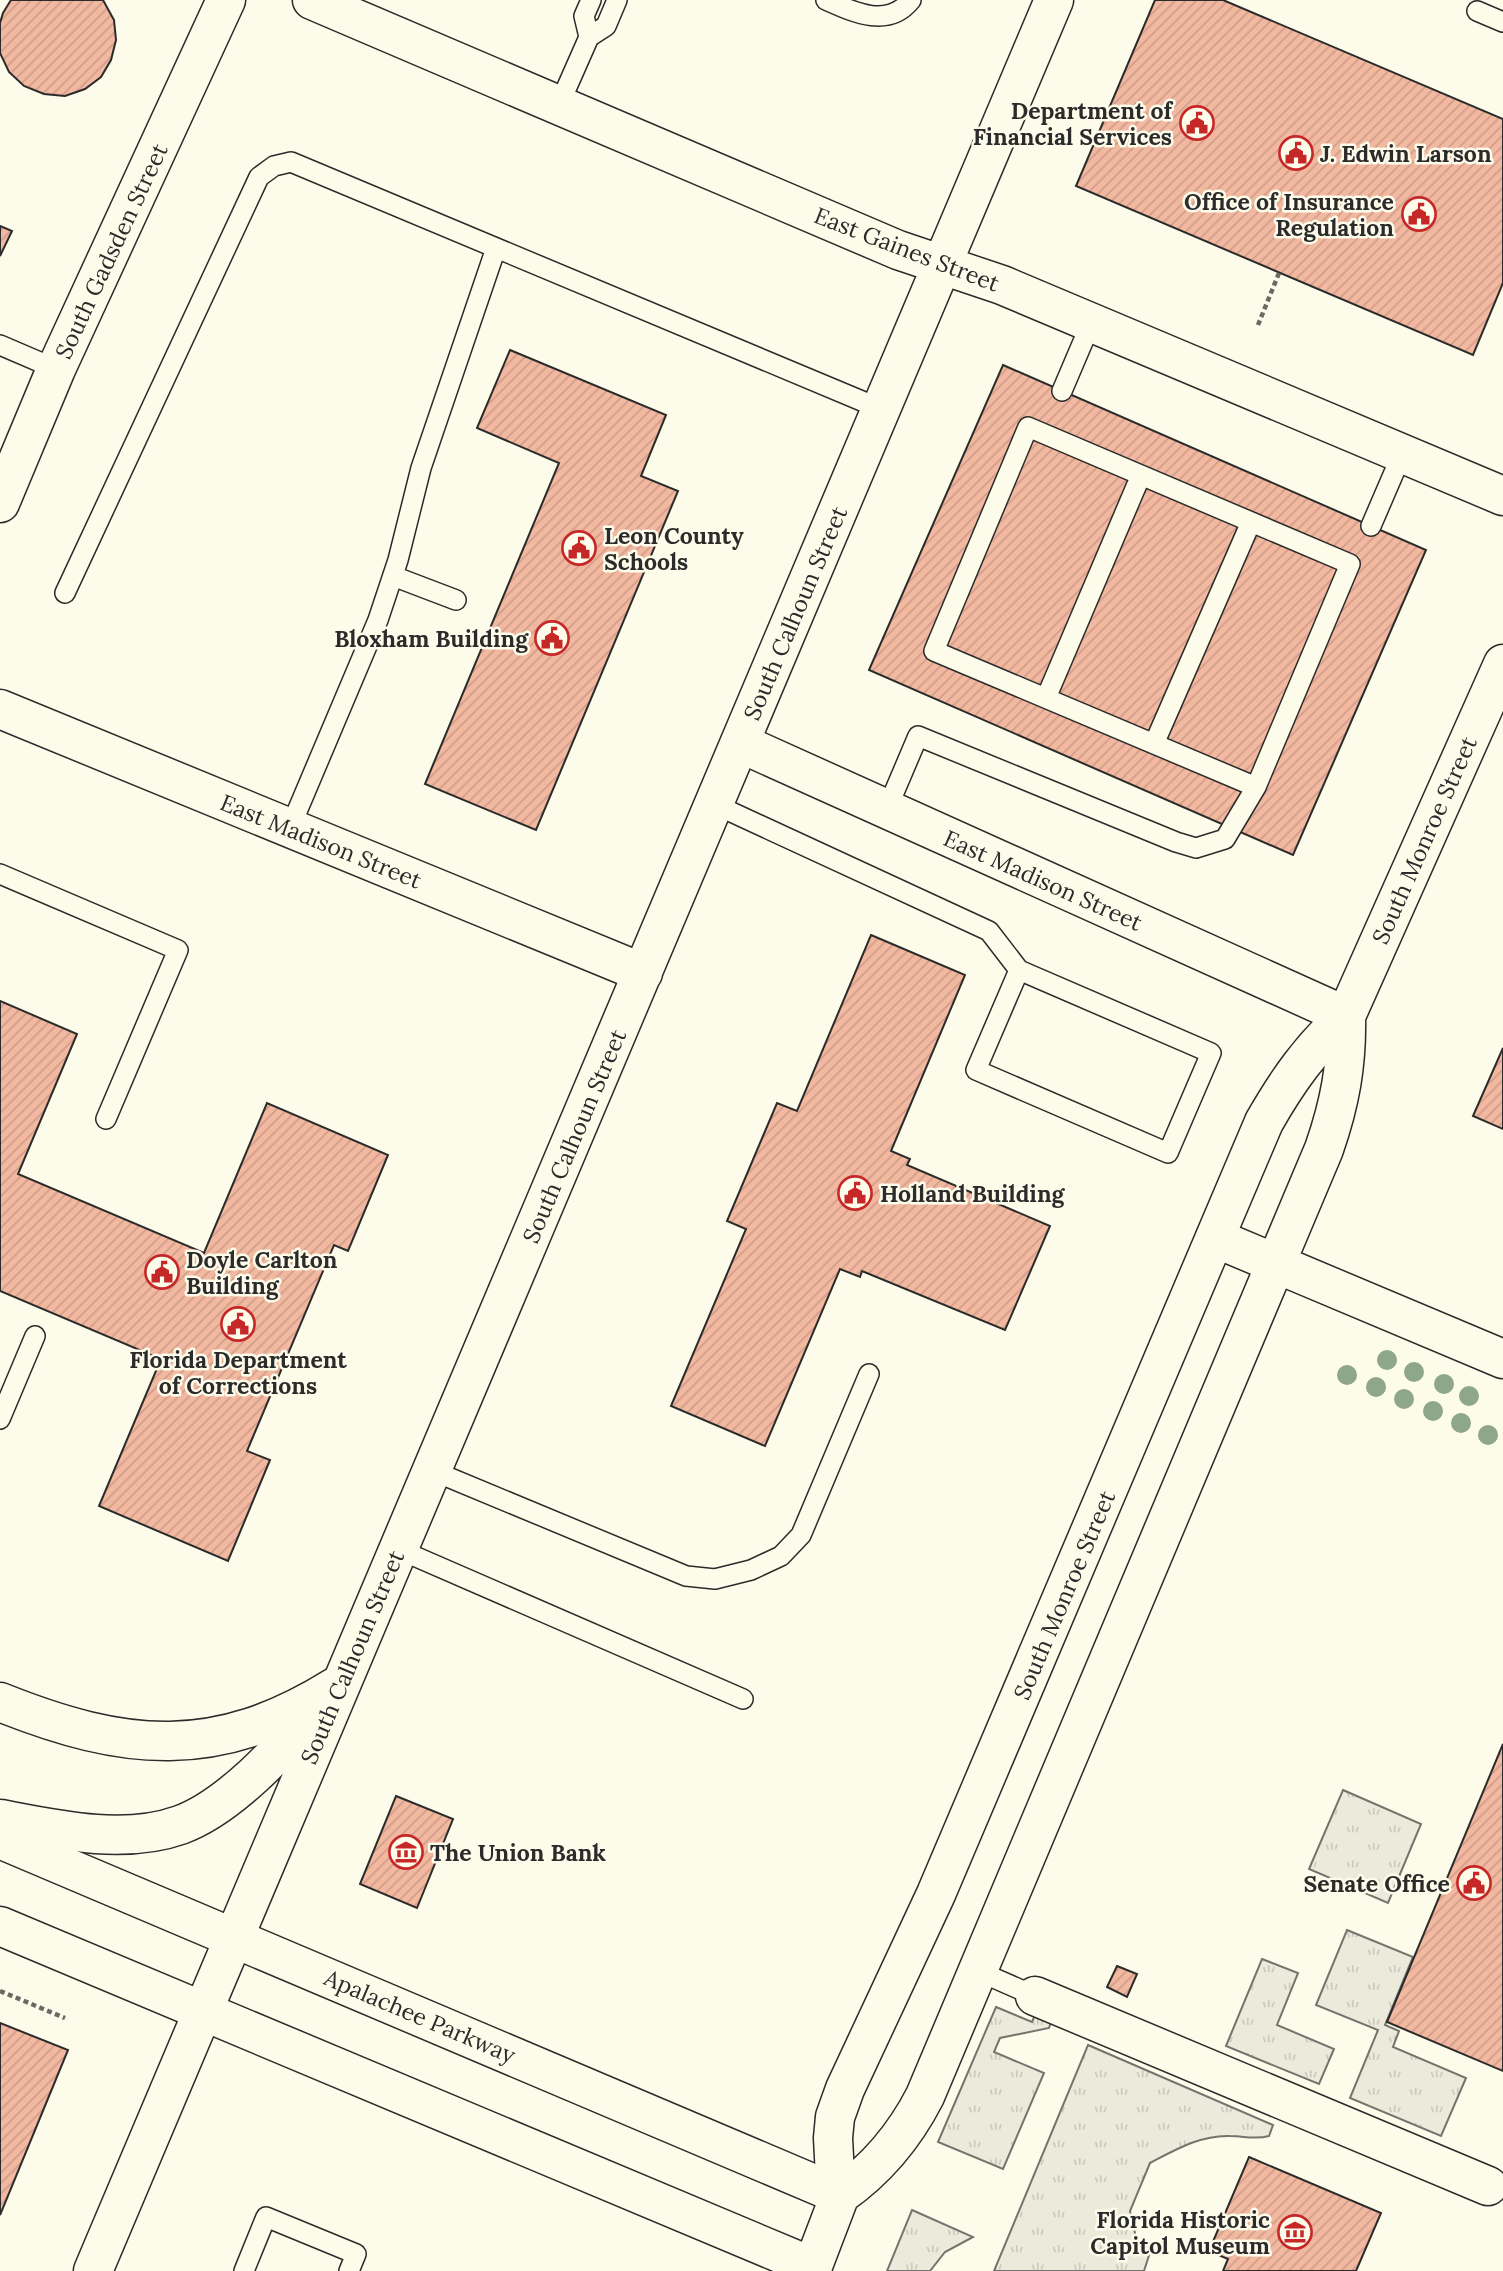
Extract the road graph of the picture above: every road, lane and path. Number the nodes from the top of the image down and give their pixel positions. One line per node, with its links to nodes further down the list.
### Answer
1 (226, 0): 18 (street, South Gadsden Street)
2 (312, 0): 11 (street, East Gaines Street)
3 (591, 0): 10 (lane)
4 (617, 0): 10 (lane)
5 (826, 0): 6 (lane)
6 (911, 0)
7 (1054, 0): 13 (street, South Calhoun Street)
8 (1477, 11): 9 (lane)
9 (1503, 22)
10 (589, 37): 11 (lane)
11 (559, 105): 13 (street, East Gaines Street)
12 (496, 248): 20 (lane); 27 (lane); 28 (lane)
13 (942, 264): 15 (street, East Gaines Street); 20 (street, South Calhoun Street)
14 (1279, 273): 16 (path)
15 (1091, 323): 19 (lane); 21 (street, East Gaines Street)
16 (1258, 325)
17 (0, 345): 18 (lane)
18 (56, 369): 24 (street, South Gadsden Street)
19 (1062, 391)
20 (881, 409): 33 (street, South Calhoun Street)
21 (1402, 454): 23 (street, East Gaines Street); 26 (lane)
22 (1141, 475): 25 (lane); 31 (lane); 31 (lane)
23 (1503, 496)
24 (0, 503)
25 (1251, 522): 34 (lane); 35 (lane)
26 (1371, 526)
27 (393, 576): 29 (lane); 38 (lane)
28 (65, 593)
29 (456, 600)
30 (1500, 681): 42 (street, South Monroe Street)
31 (1046, 698): 34 (lane)
32 (0, 709): 38 (street, East Madison Street)
33 (740, 743): 36 (street, South Calhoun Street); 37 (street, East Madison Street)
34 (1154, 744): 35 (lane)
35 (1256, 787): 37 (lane)
36 (714, 804): 40 (lane); 41 (street, South Calhoun Street)
37 (887, 809): 42 (street, East Madison Street)
38 (290, 828): 41 (street, East Madison Street)
39 (0, 874): 43 (lane)
40 (1019, 970): 40 (lane)
41 (643, 973): 50 (street, South Calhoun Street)
42 (1346, 1016): 44 (street, South Monroe Street); 45 (street, South Monroe Street)
43 (106, 1119)
44 (1215, 1238): 45 (street); 65 (street, South Monroe Street)
45 (1276, 1263): 47 (street); 59 (street, South Monroe Street)
46 (36, 1336): 49 (lane)
47 (1503, 1359)
48 (869, 1374): 50 (lane)
49 (0, 1419)
50 (431, 1470): 51 (street, South Calhoun Street)
51 (398, 1549): 52 (street, South Calhoun Street); 53 (lane)
52 (340, 1684): 54 (street); 55 (street); 58 (street, South Calhoun Street)
53 (743, 1699)
54 (0, 1702)
55 (0, 1819)
56 (0, 1839): 58 (street, Apalachee Parkway)
57 (0, 1926): 62 (street)
58 (234, 1937): 62 (street, South Calhoun Street); 65 (street, Apalachee Parkway)
59 (978, 1971): 61 (lane); 65 (street, South Monroe Street)
60 (0, 1991): 63 (path)
61 (1035, 1996): 64 (street)
62 (202, 2011): 66 (street); 67 (street, South Calhoun Street)
63 (65, 2018)
64 (1489, 2186)
65 (840, 2195): 66 (street)
66 (812, 2269)
67 (93, 2271)
68 (244, 2271): 69 (lane)
69 (349, 2271)

